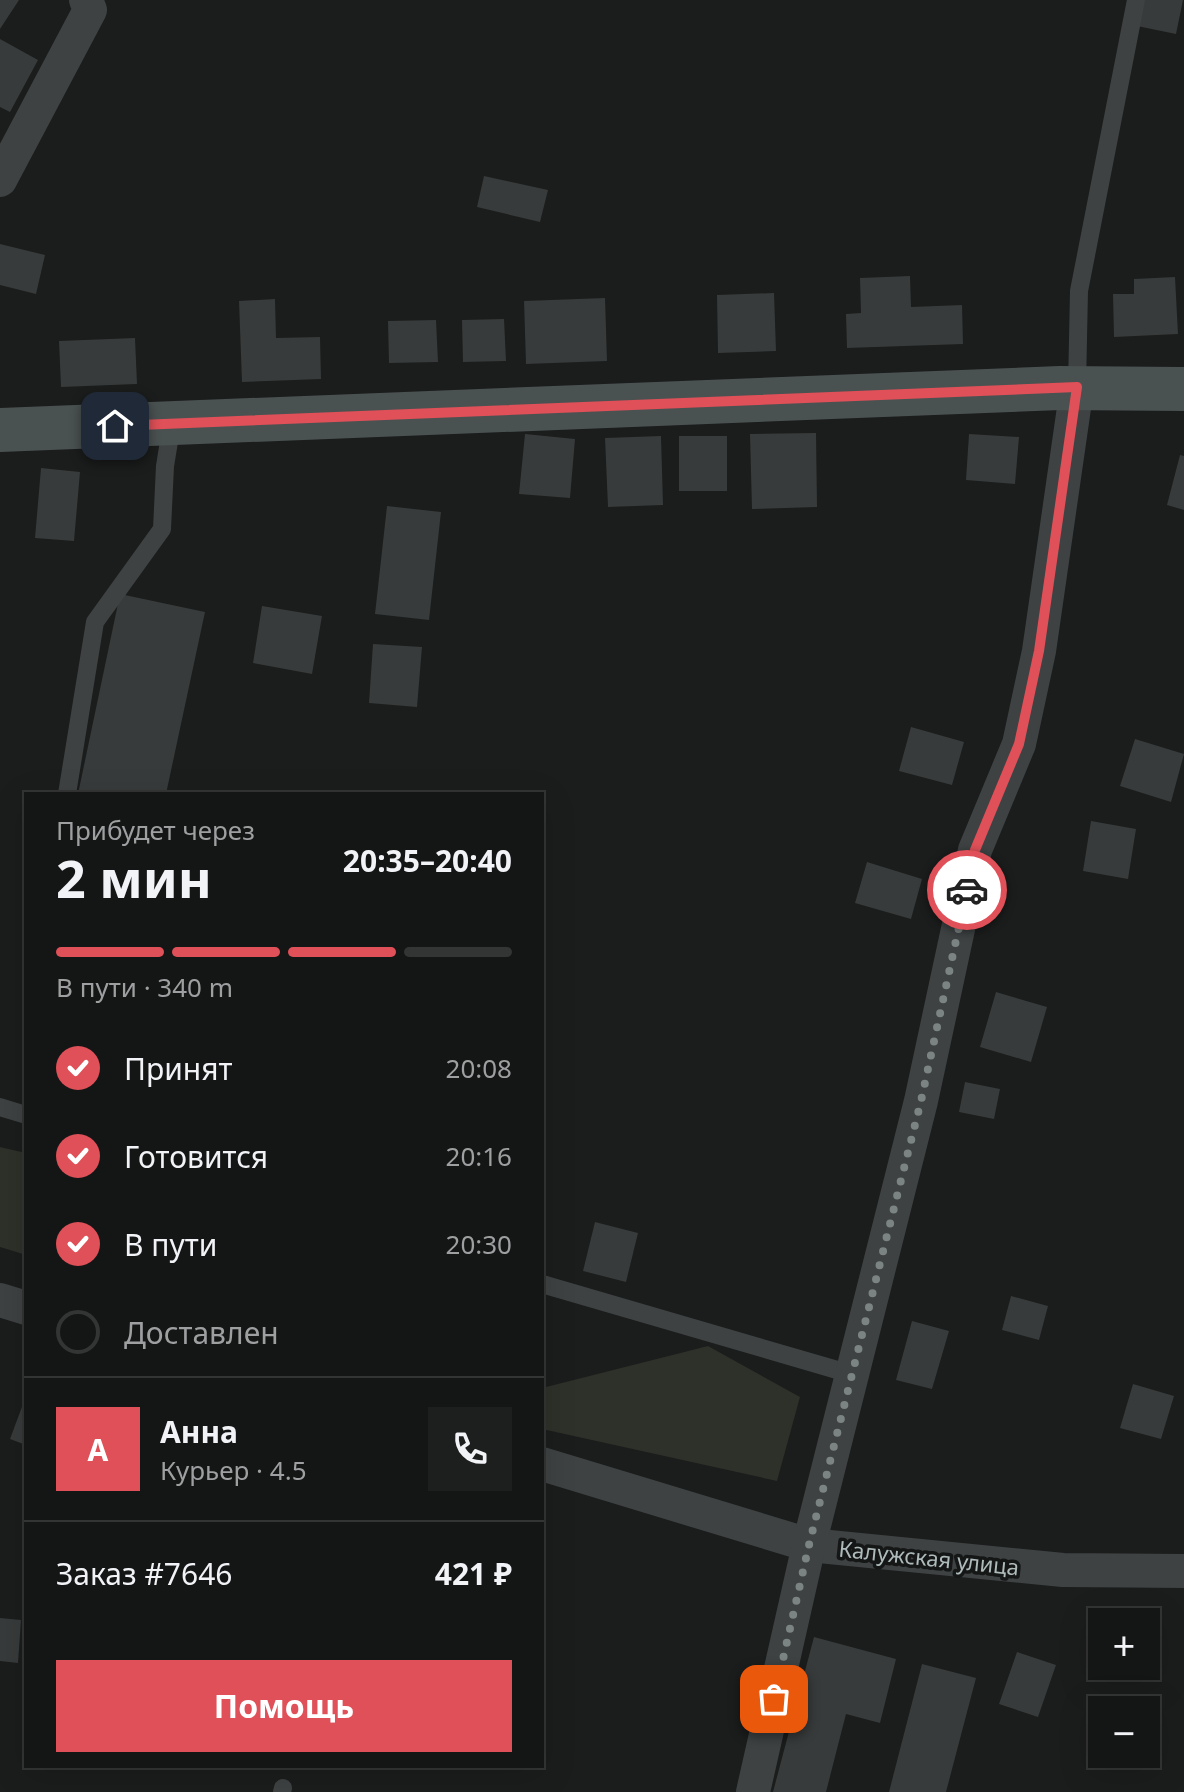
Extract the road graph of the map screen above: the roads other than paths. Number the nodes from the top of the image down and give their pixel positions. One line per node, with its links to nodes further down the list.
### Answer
1 (86, 0): 3 (street)
2 (1136, 0): 4 (lane)
3 (0, 180)
4 (1077, 387): 5 (street); 6 (street); 14 (street)
5 (1184, 389)
6 (172, 423): 7 (street); 8 (lane)
7 (0, 430)
8 (67, 792)
9 (0, 1107): 10 (lane)
10 (24, 1114)
11 (544, 1285): 14 (lane)
12 (0, 1300): 13 (street)
13 (24, 1307)
14 (851, 1374): 16 (street)
15 (544, 1465): 16 (street, Калужская улица)
16 (809, 1545): 17 (street, Калужская улица); 18 (street)
17 (1184, 1571)
18 (753, 1792)

